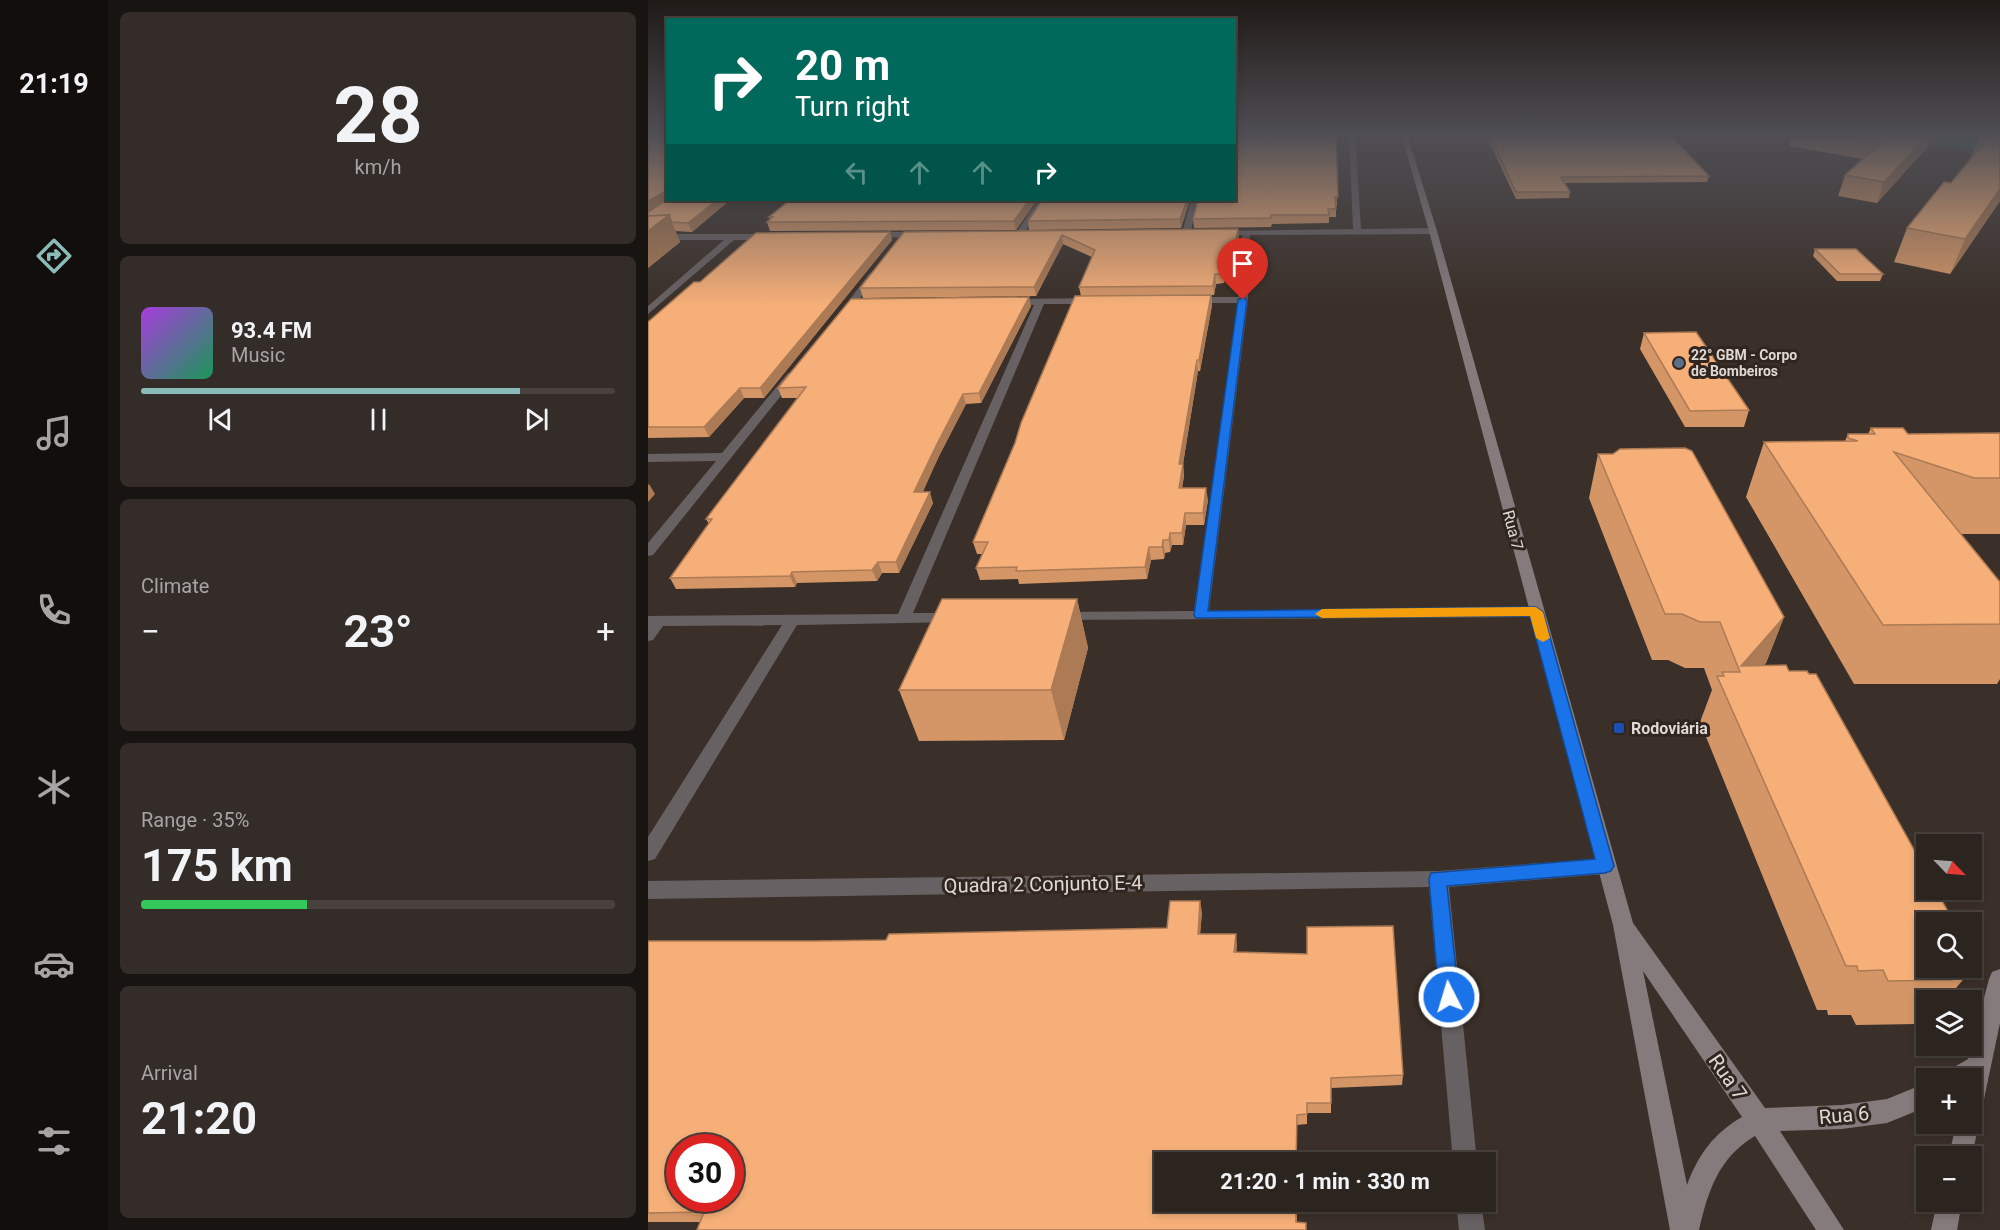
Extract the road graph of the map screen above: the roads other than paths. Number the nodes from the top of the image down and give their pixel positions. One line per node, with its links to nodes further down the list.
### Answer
1 (1355, 191): 7 (street)
2 (1421, 191): 5 (main road, Rua 7)
3 (1041, 201): 8 (street)
4 (1195, 201): 11 (street)
5 (1432, 231): 7 (street); 32 (main road, Rua 7)
6 (1246, 232): 7 (street); 13 (street); 22 (street)
7 (1357, 232)
8 (1020, 233): 9 (street); 14 (street)
9 (1032, 233)
10 (1174, 233): 11 (street)
11 (1186, 233): 12 (street)
12 (1198, 233)
13 (1210, 233)
14 (1008, 234)
15 (926, 235): 16 (street)
16 (857, 236)
17 (648, 237): 18 (street)
18 (732, 237): 19 (street); 26 (street)
19 (778, 237)
20 (878, 269): 27 (street)
21 (1183, 300): 22 (street)
22 (1243, 300): 33 (street)
23 (1099, 301): 25 (street)
24 (1005, 302): 25 (street)
25 (1040, 302): 35 (street)
26 (648, 311)
27 (837, 321)
28 (799, 366): 29 (street)
29 (723, 457): 30 (street); 31 (street)
30 (648, 458)
31 (648, 552)
32 (1536, 612): 33 (street); 41 (main road, Rua 7)
33 (1201, 615): 34 (street)
34 (1047, 617)
35 (904, 618): 36 (street); 37 (street)
36 (964, 618)
37 (793, 619): 38 (street); 40 (street)
38 (654, 621): 39 (street)
39 (648, 636)
40 (648, 853)
41 (1605, 866): 42 (street, Quadra 2 Conjunto E-4); 44 (main road, Rua 7)
42 (1438, 879): 43 (street, Quadra 2 Conjunto E-4); 50 (street)
43 (648, 890)
44 (1623, 925): 49 (main road, Rua 7); 54 (main road, Rua 7)
45 (2000, 979): 46 (main road)
46 (1978, 1066): 47 (main road)
47 (1974, 1068)
48 (1916, 1099): 49 (main road, Rua 6)
49 (1759, 1120): 54 (main road); 55 (main road, Rua 7)
50 (1464, 1152)
51 (1470, 1212): 53 (street)
52 (1948, 1212): 56 (main road)
53 (1472, 1230)
54 (1684, 1230)
55 (1831, 1230)
56 (1944, 1230)

